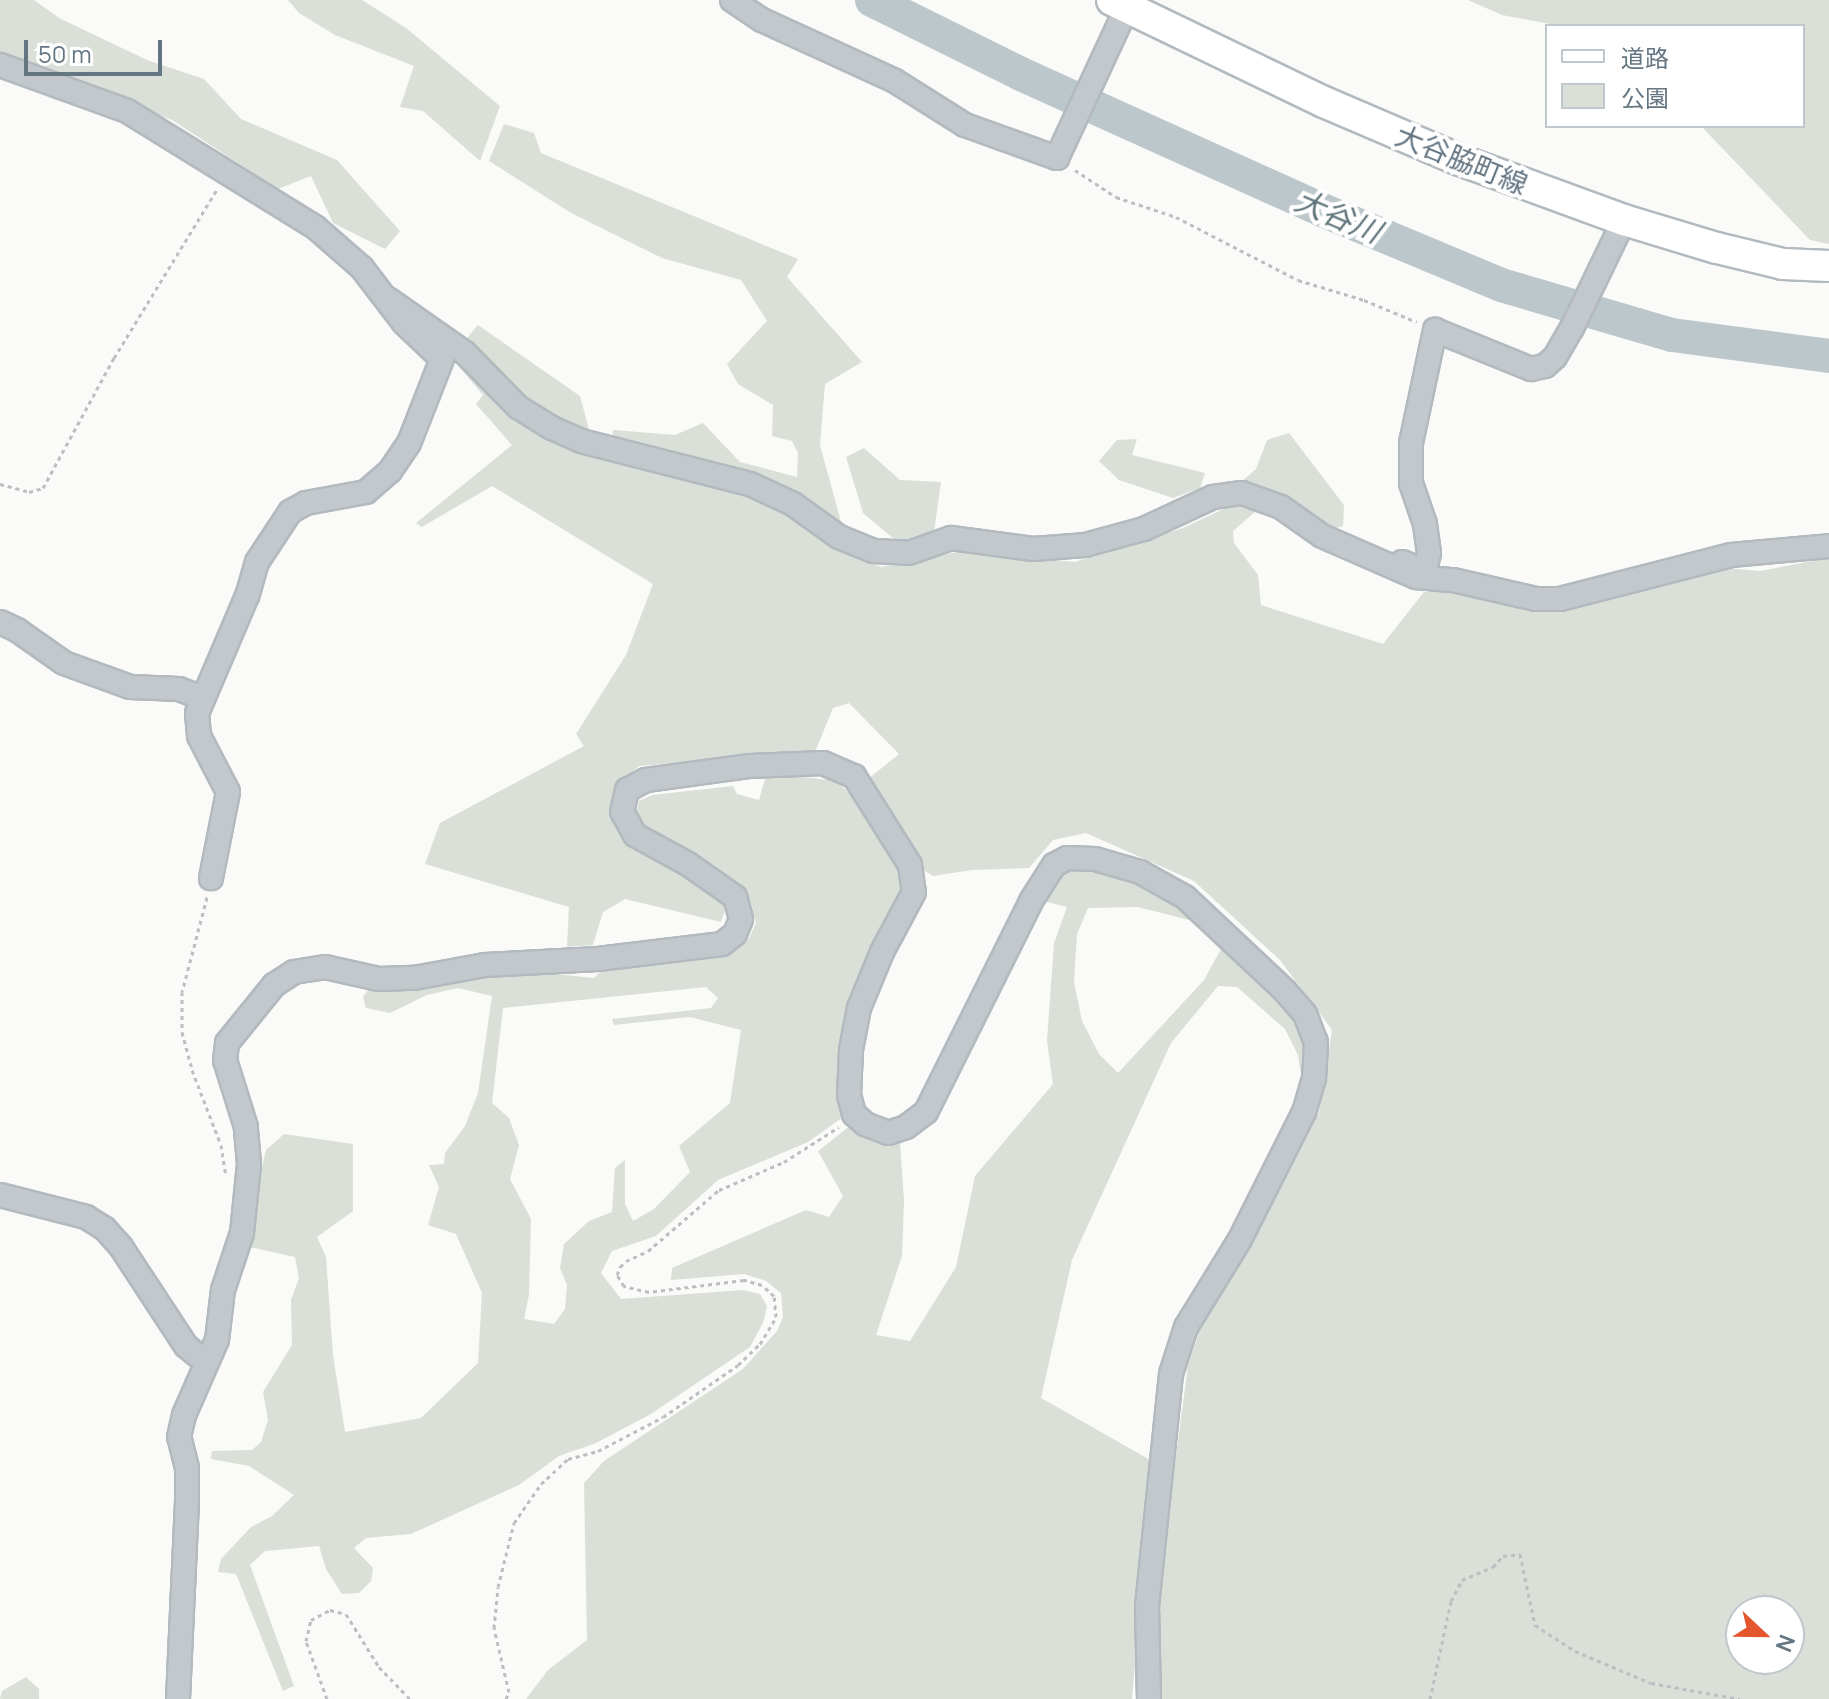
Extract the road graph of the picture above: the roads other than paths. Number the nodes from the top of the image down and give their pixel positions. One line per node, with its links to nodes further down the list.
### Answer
1 (732, 0): 2 (street)
2 (1120, 4): 4 (main road, 大谷脇町線)
3 (0, 65): 6 (street)
4 (1624, 220): 5 (main road, 大谷脇町線); 8 (street)
5 (1829, 266)
6 (388, 299): 8 (street); 10 (street)
7 (1829, 546): 8 (street)
8 (1376, 561)
9 (0, 622): 10 (street)
10 (202, 698): 11 (street)
11 (211, 878)
12 (0, 1195): 13 (street)
13 (206, 1362): 14 (street); 15 (street)
14 (178, 1699)
15 (1149, 1699)

